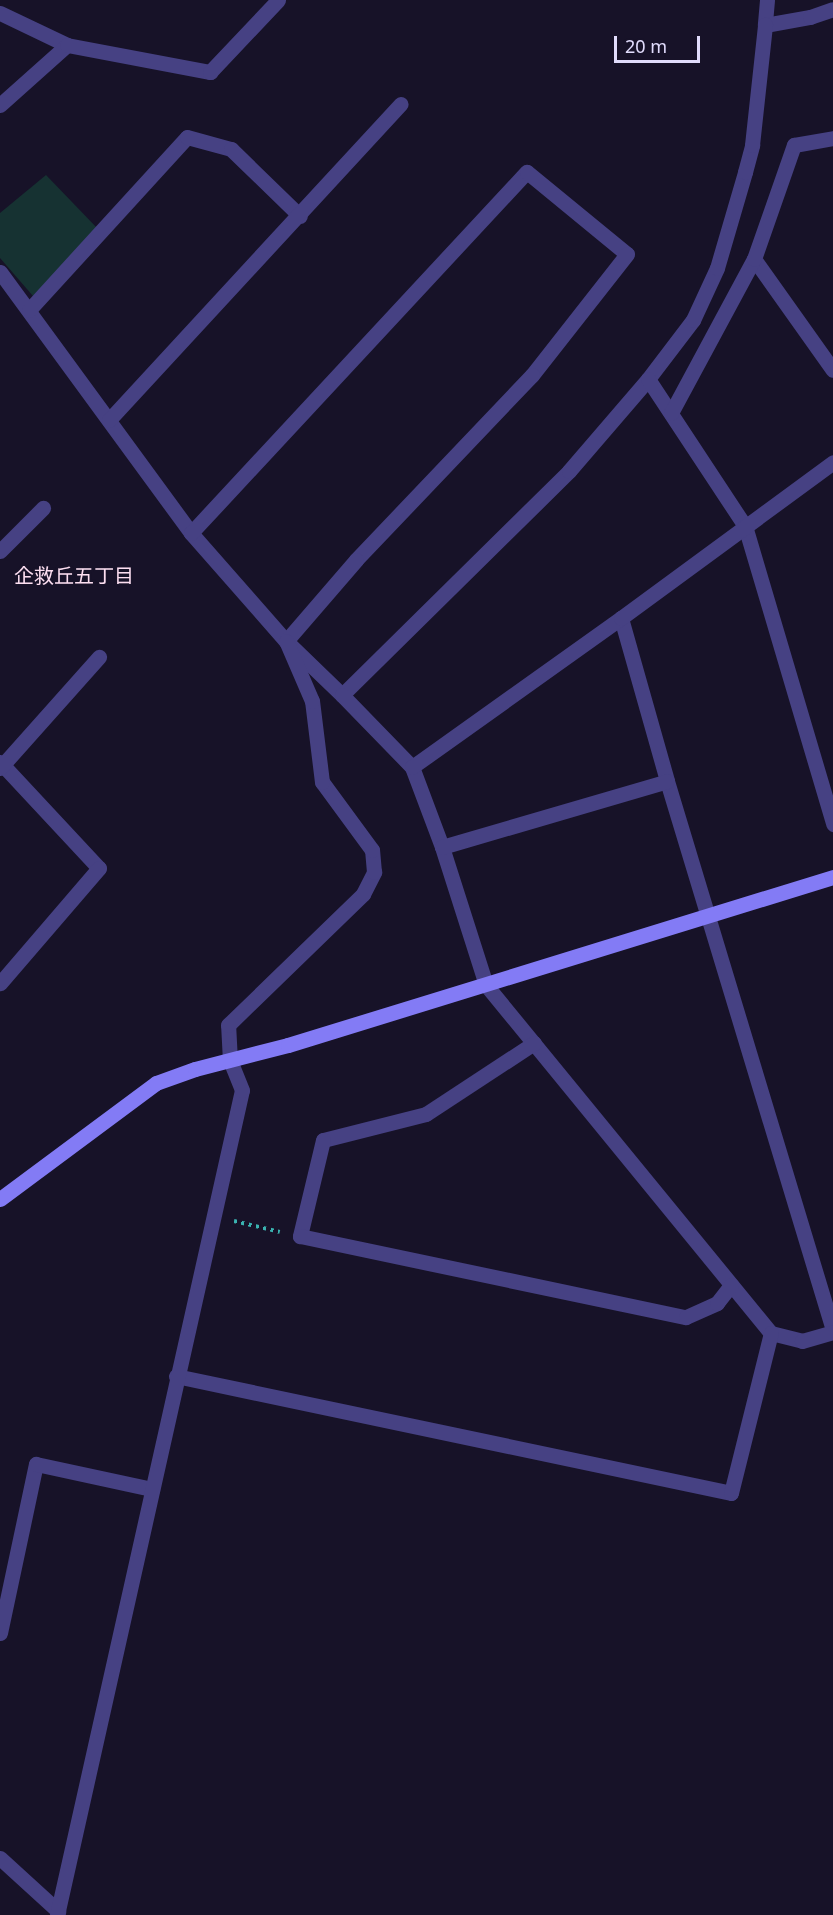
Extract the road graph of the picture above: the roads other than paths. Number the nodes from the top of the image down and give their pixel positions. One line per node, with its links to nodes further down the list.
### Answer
1 (278, 0): 6 (street)
2 (767, 0): 5 (street)
3 (833, 9): 5 (street)
4 (0, 13): 6 (street)
5 (765, 25): 15 (street)
6 (67, 45): 8 (street)
7 (401, 104): 10 (street)
8 (0, 105)
9 (833, 138): 11 (street)
10 (300, 216): 13 (street); 17 (street)
11 (754, 259): 14 (street); 16 (street)
12 (0, 272): 13 (street)
13 (29, 310): 17 (street)
14 (833, 370)
15 (648, 379): 16 (street); 26 (street)
16 (671, 413): 20 (street)
17 (109, 420): 21 (street)
18 (833, 462): 20 (street)
19 (43, 508): 22 (street)
20 (745, 526): 23 (street); 30 (street)
21 (191, 533): 24 (street); 24 (street)
22 (0, 551)
23 (621, 618): 28 (street); 29 (street)
24 (286, 641): 26 (street); 37 (street)
25 (99, 657): 27 (street)
26 (342, 695): 28 (street)
27 (1, 765): 34 (street)
28 (412, 768): 31 (street)
29 (667, 781): 31 (street); 33 (street)
30 (833, 824)
31 (442, 847): 35 (street)
32 (833, 877): 33 (street)
33 (708, 917): 35 (street); 40 (street)
34 (0, 982)
35 (486, 985): 36 (street); 37 (street)
36 (534, 1043): 39 (street); 39 (street)
37 (230, 1061): 38 (street); 42 (street)
38 (0, 1199)
39 (731, 1285): 41 (street)
40 (833, 1331): 41 (street)
41 (771, 1333): 42 (street)
42 (176, 1376): 43 (street)
43 (152, 1490): 44 (street); 46 (street)
44 (0, 1634)
45 (0, 1858): 46 (street)
46 (57, 1913)

